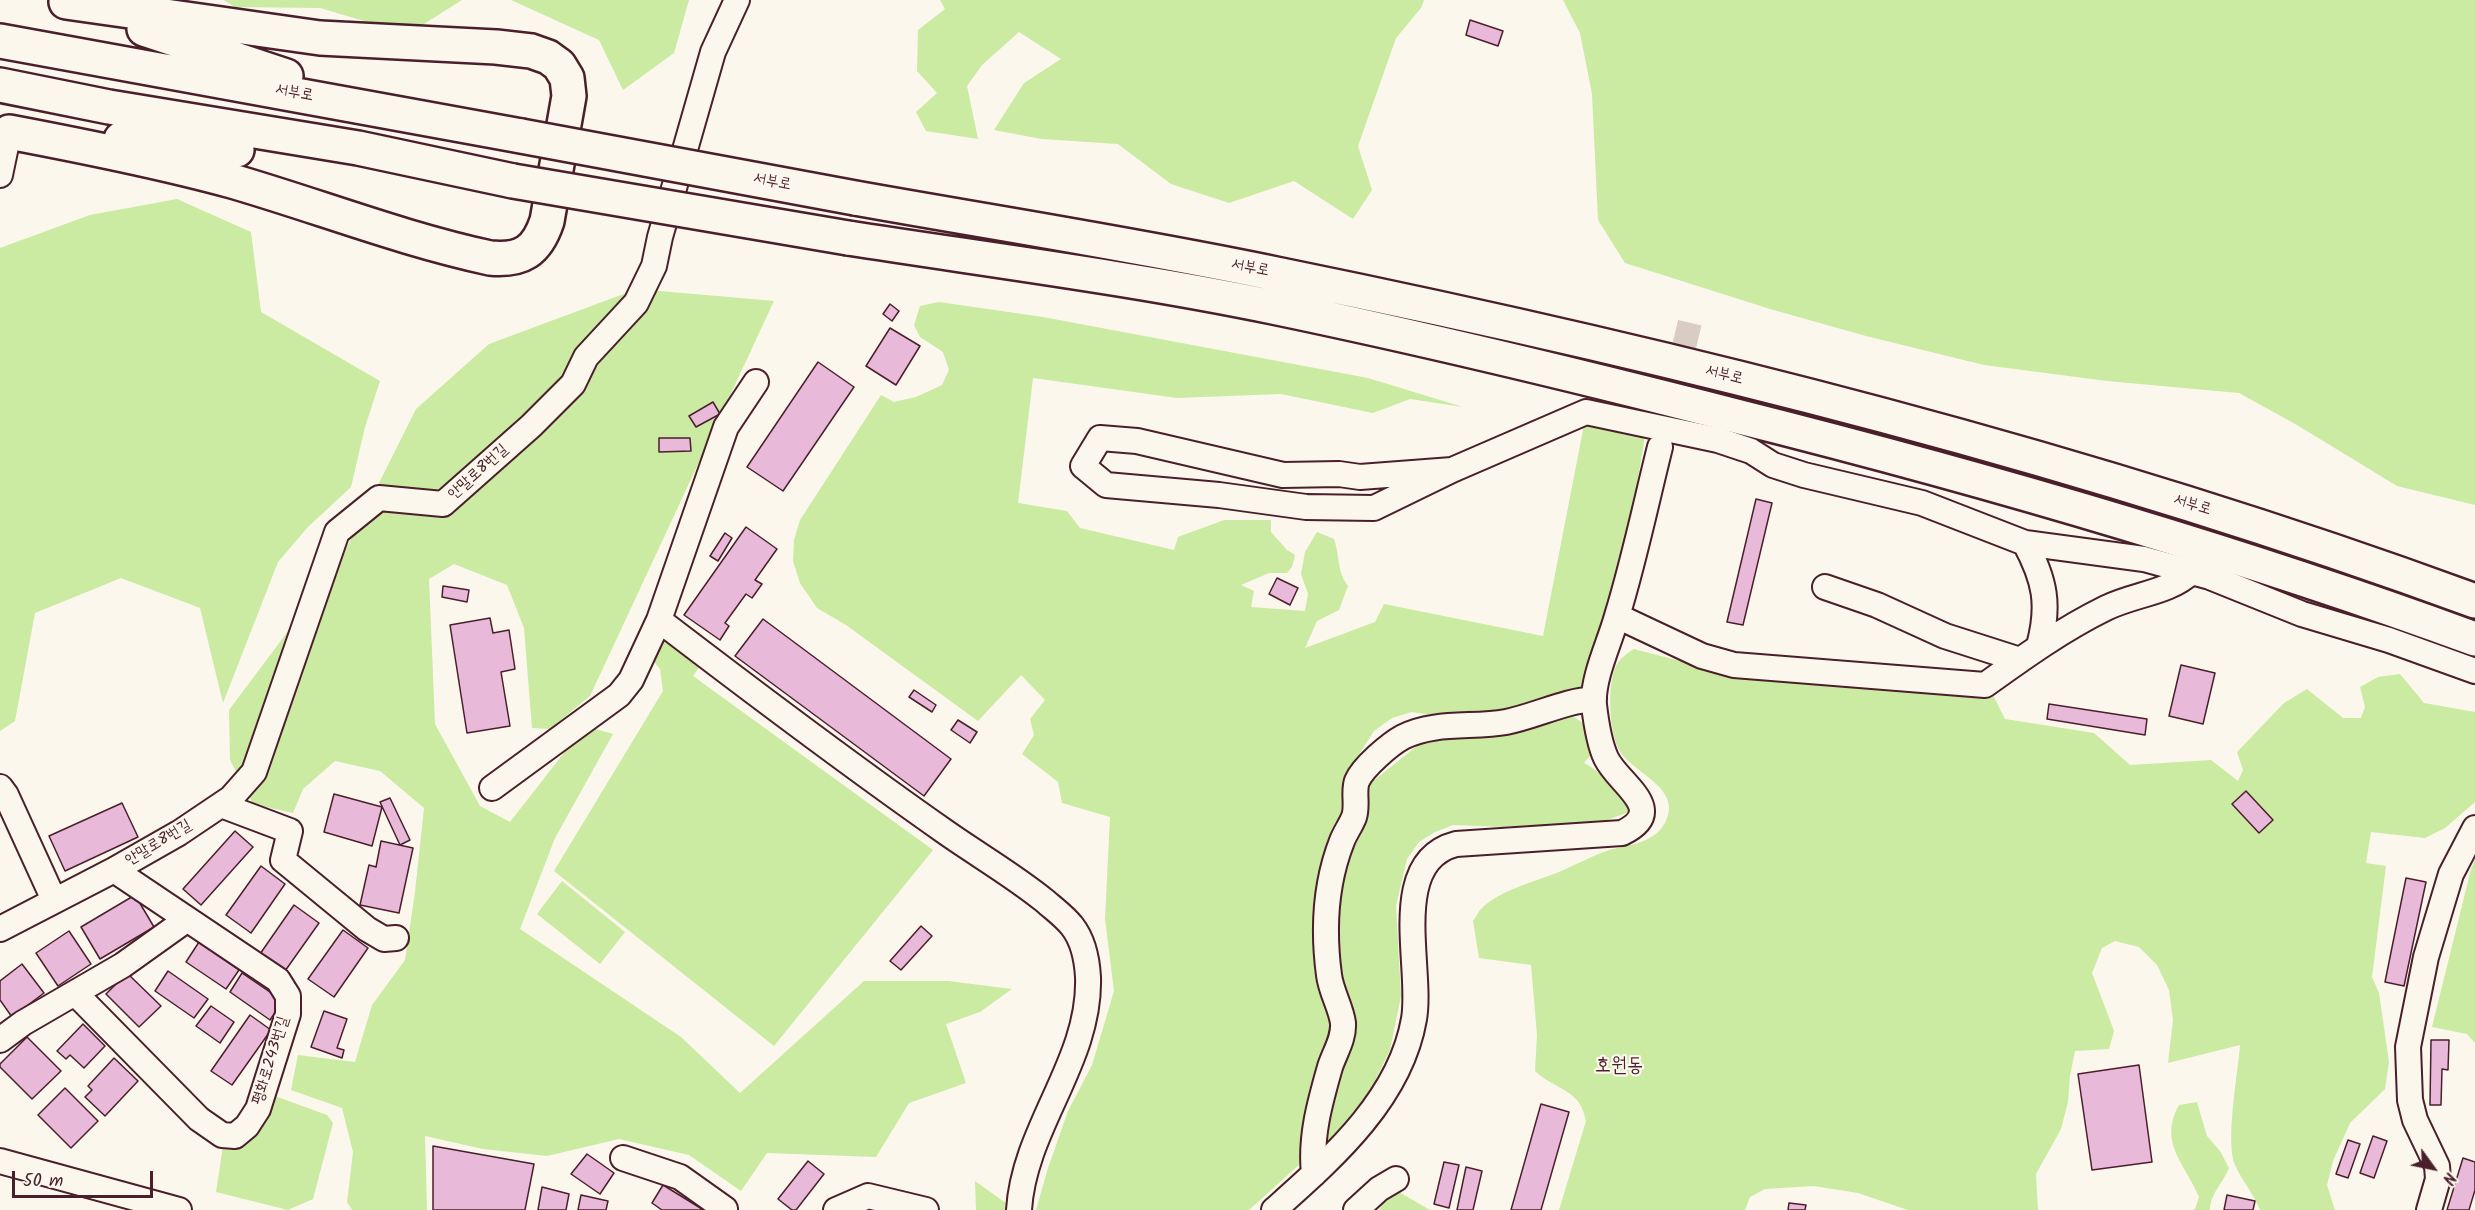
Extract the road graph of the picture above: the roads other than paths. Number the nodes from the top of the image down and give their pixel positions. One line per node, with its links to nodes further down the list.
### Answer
1 (737, 0): 24 (street, 안말로8번길)
2 (59, 1): 5 (highway); 6 (highway)
3 (0, 41): 5 (highway, 서부로)
4 (0, 85): 7 (highway, 서부로)
5 (390, 111): 15 (highway, 서부로, bridge)
6 (4, 131): 7 (highway); 8 (street)
7 (358, 148): 18 (highway, 서부로, bridge)
8 (0, 175)
9 (756, 382): 17 (street)
10 (1660, 447): 16 (street)
11 (1452, 470): 11 (street); 12 (street)
12 (2025, 543): 13 (street); 19 (street)
13 (2191, 572): 19 (street); 20 (street)
14 (1825, 587): 19 (street)
15 (2475, 601)
16 (1617, 616): 19 (street); 21 (street)
17 (659, 620): 23 (street); 41 (street)
18 (2475, 639)
19 (2029, 653)
20 (2475, 671)
21 (1594, 699): 35 (street); 35 (street)
22 (0, 787): 27 (street)
23 (492, 788)
24 (221, 805): 26 (street, 안말로8번길); 30 (street)
25 (2475, 828): 44 (street)
26 (114, 870): 27 (street); 28 (street, 평화로243번길)
27 (54, 900): 29 (street)
28 (186, 920): 31 (street); 31 (street, 평화로243번길)
29 (3, 922)
30 (396, 938)
31 (75, 993): 32 (street)
32 (0, 1040)
33 (623, 1158): 38 (street)
34 (0, 1161): 37 (street)
35 (1314, 1174): 42 (street)
36 (1396, 1179): 43 (street)
37 (179, 1210)
38 (728, 1210)
39 (836, 1210): 40 (street)
40 (926, 1210)
41 (1019, 1210)
42 (1274, 1210)
43 (1356, 1210)
44 (2429, 1210)

